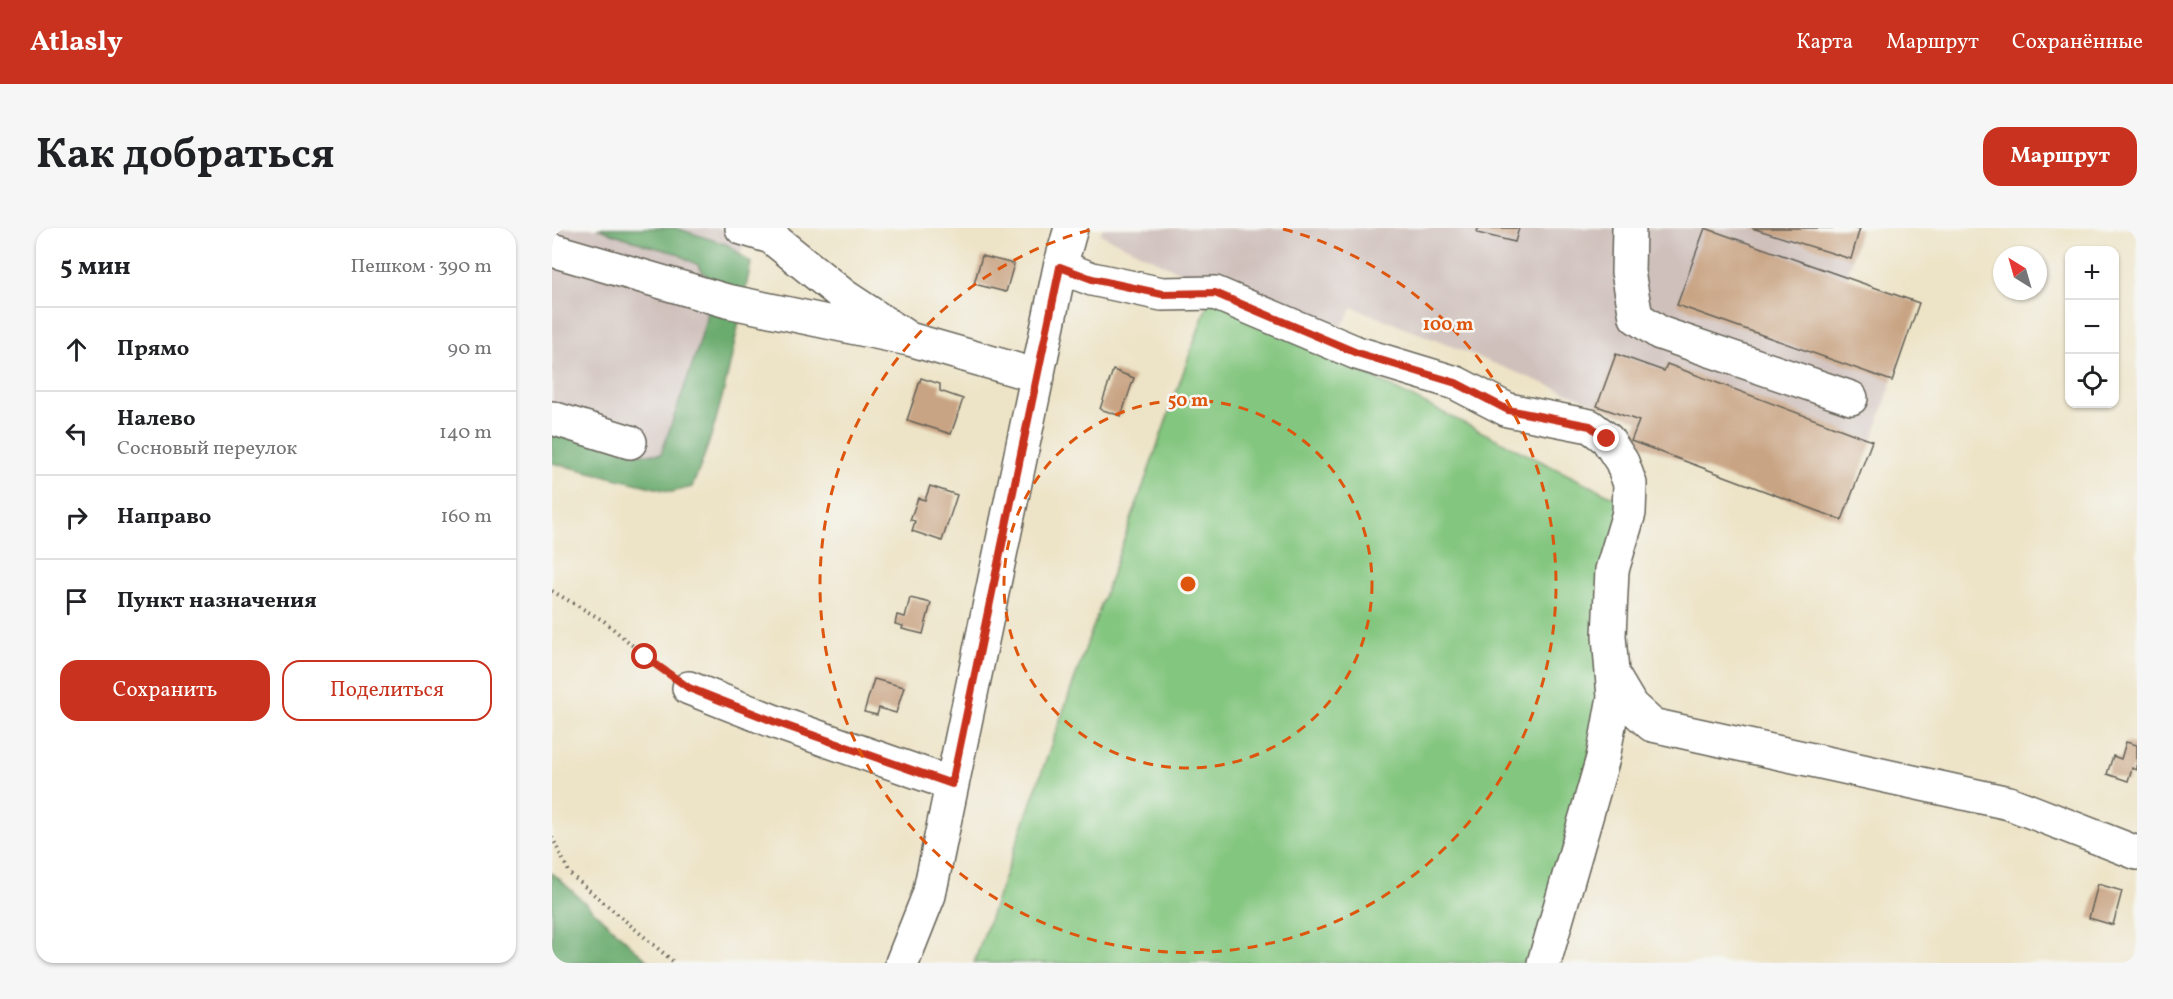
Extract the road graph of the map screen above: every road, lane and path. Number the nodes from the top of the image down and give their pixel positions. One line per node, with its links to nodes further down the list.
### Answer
1 (742, 228): 6 (street)
2 (1071, 228): 5 (street)
3 (1629, 228): 8 (street)
4 (552, 250): 6 (street)
5 (1060, 267): 7 (street); 12 (street)
6 (909, 339): 7 (street)
7 (1038, 376): 16 (street)
8 (1851, 398)
9 (552, 418): 10 (street)
10 (630, 442)
11 (552, 591): 13 (path)
12 (1612, 674): 14 (street); 15 (street)
13 (689, 688): 16 (street)
14 (1652, 725): 15 (street); 18 (street)
15 (1603, 758): 21 (street)
16 (952, 784): 20 (street)
17 (552, 837): 19 (path)
18 (2137, 853)
19 (675, 963)
20 (902, 963)
21 (1544, 963)

